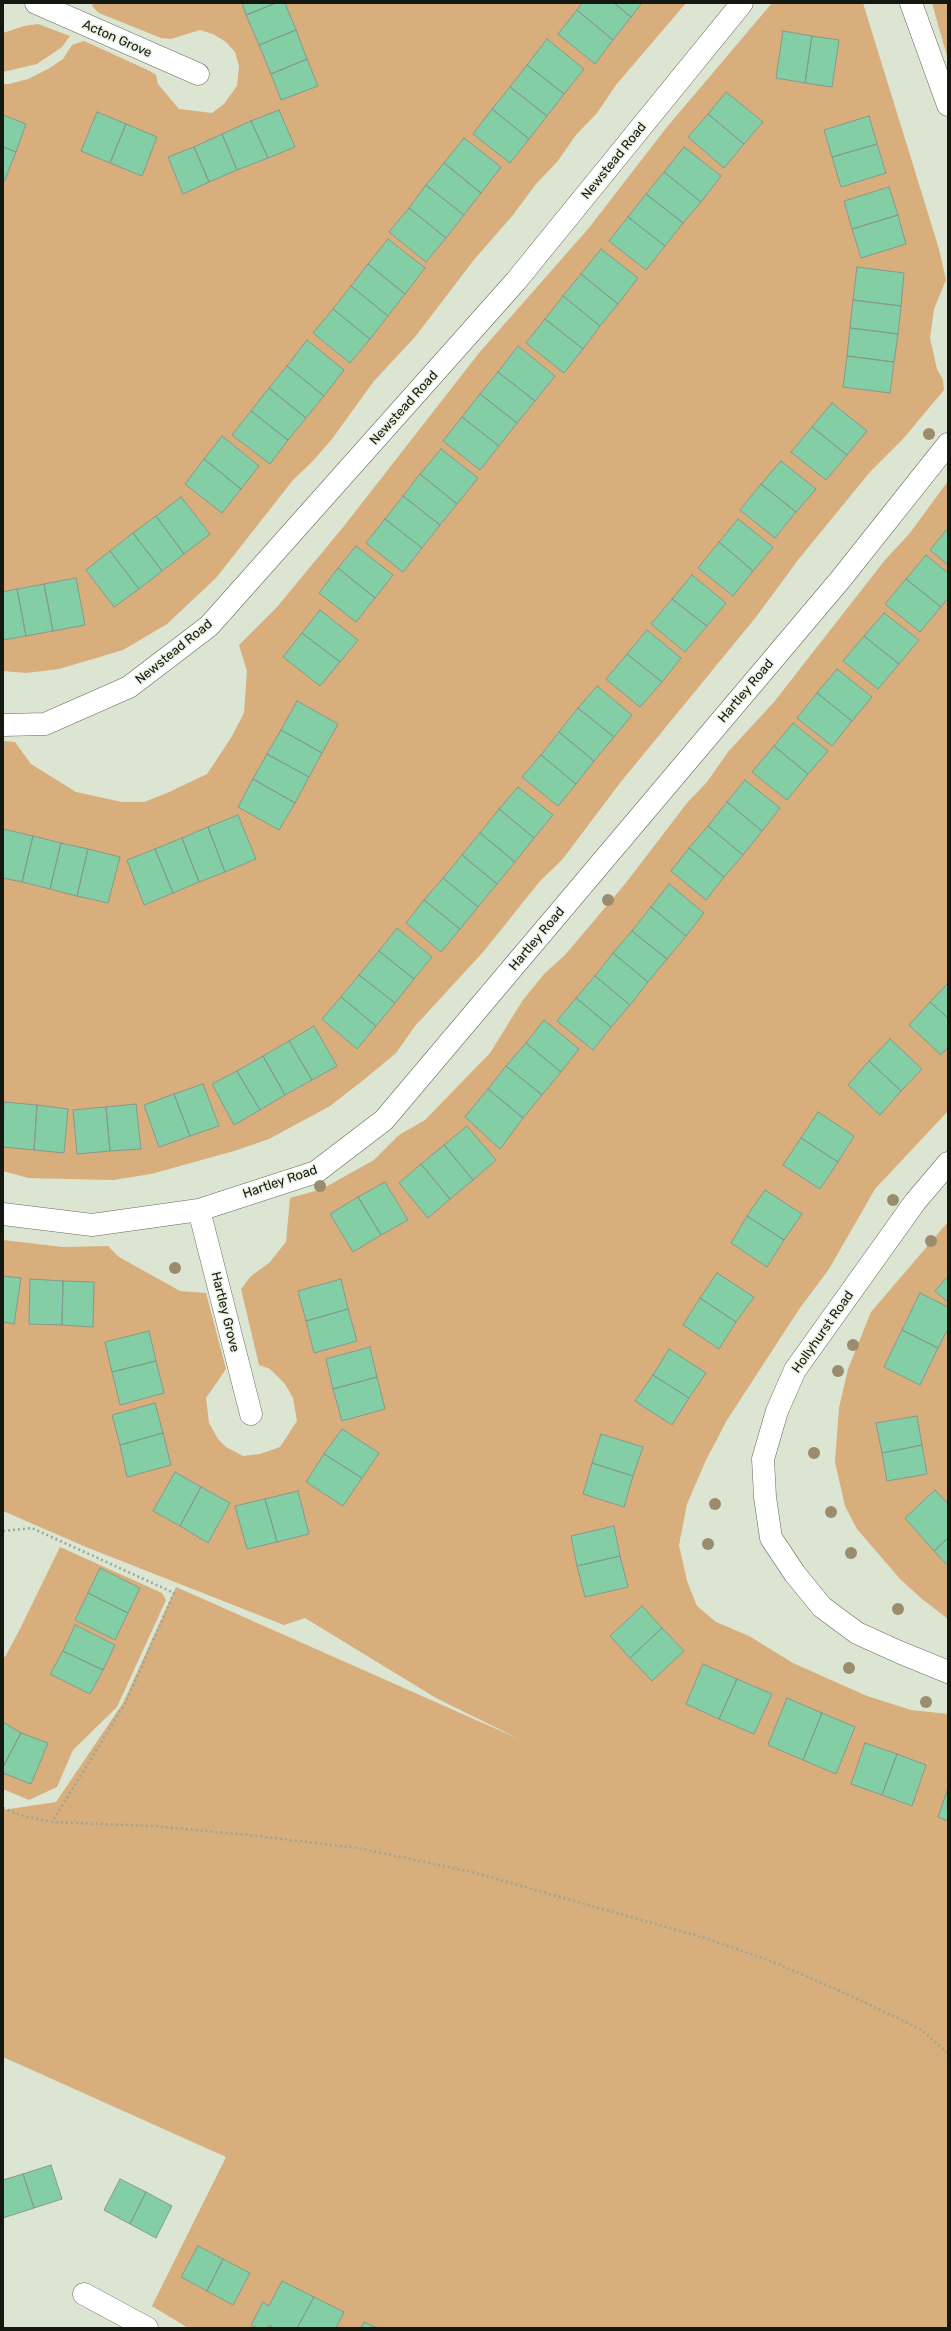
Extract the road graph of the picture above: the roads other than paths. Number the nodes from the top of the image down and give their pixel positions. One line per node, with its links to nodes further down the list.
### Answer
1 (36, 3): 4 (street, Acton Grove)
2 (742, 3): 7 (street, Newstead Road)
3 (911, 3): 5 (street)
4 (198, 74)
5 (948, 105)
6 (948, 444): 9 (street, Hartley Road)
7 (3, 725)
8 (948, 1163): 12 (street, Hollyhurst Road)
9 (199, 1210): 10 (street, Hartley Road); 11 (street, Hartley Grove)
10 (3, 1214)
11 (251, 1414)
12 (948, 1672)
13 (84, 2294): 14 (street)
14 (147, 2328)

